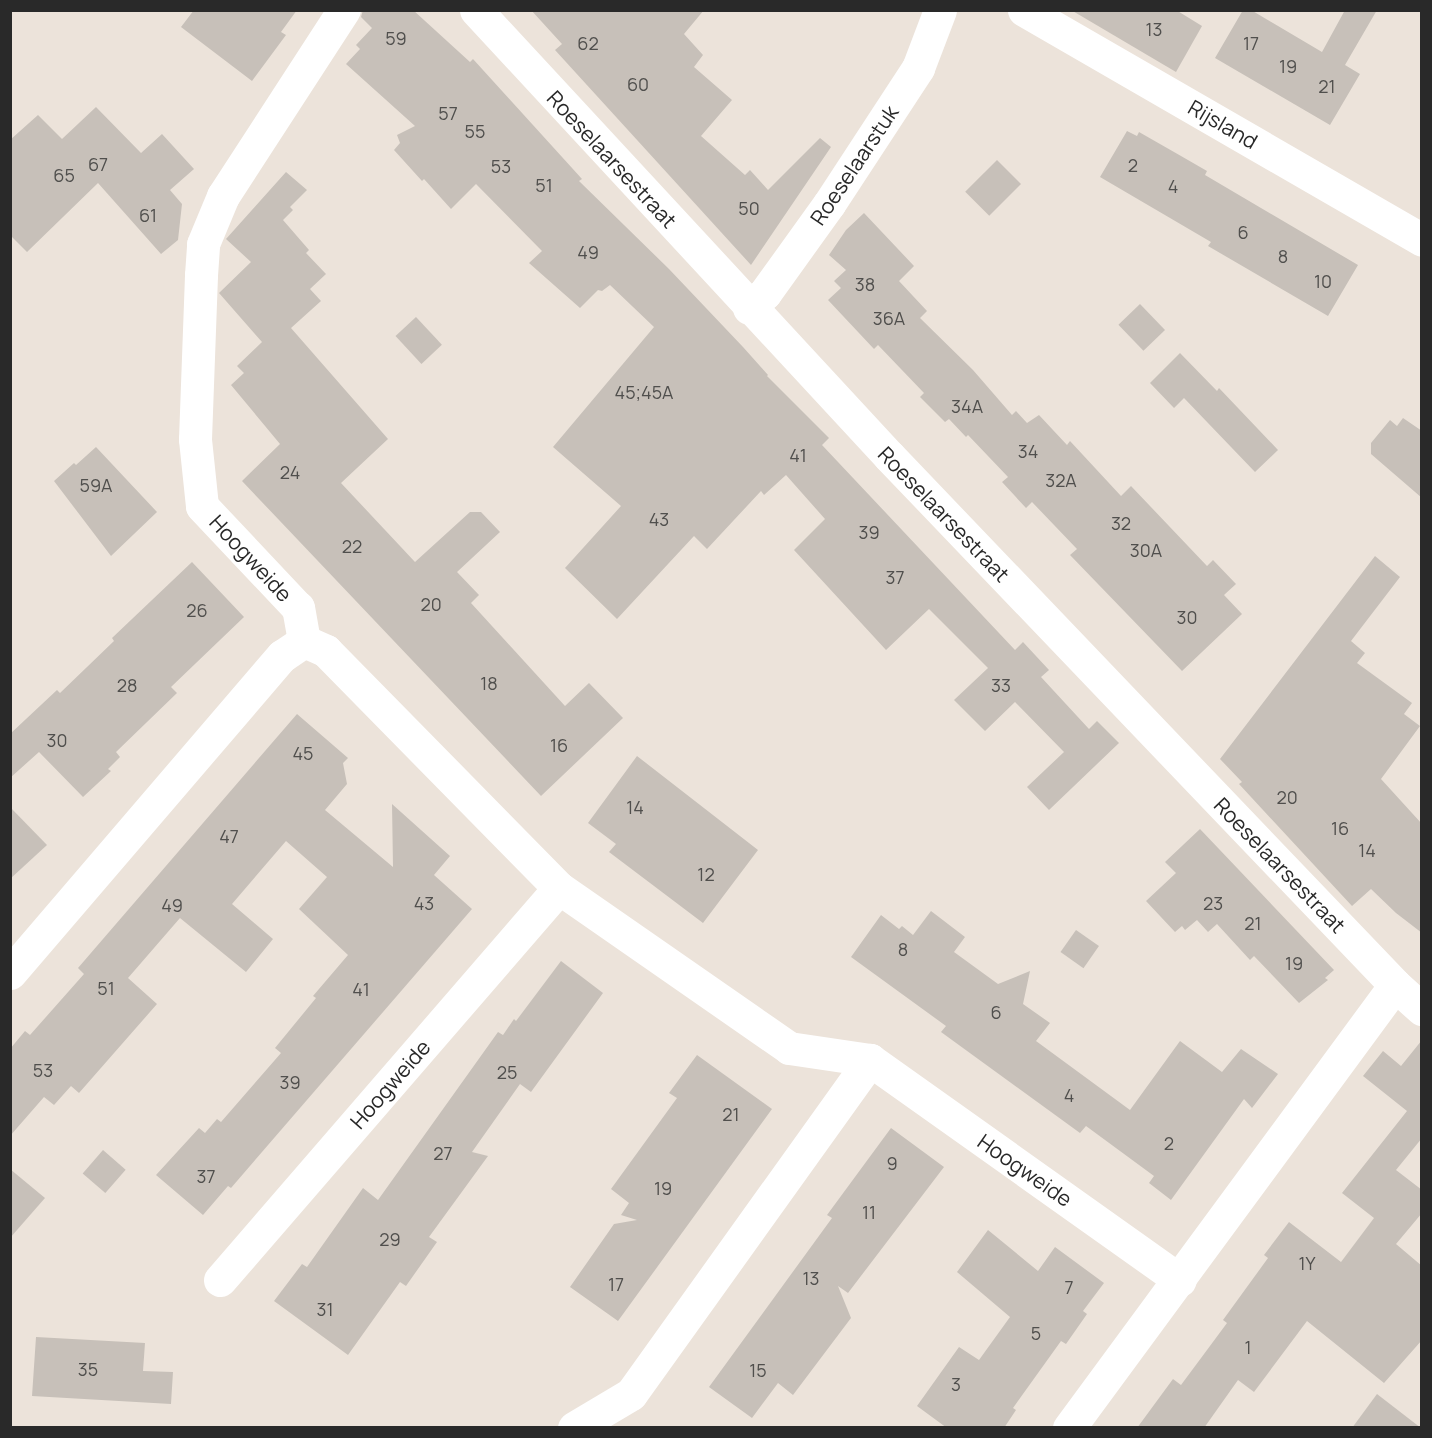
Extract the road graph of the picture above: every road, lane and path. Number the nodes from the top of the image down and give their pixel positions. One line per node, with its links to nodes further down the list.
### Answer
1 (344, 10): 7 (street, Hoogweide)
2 (476, 10): 6 (street, Roeselaarsestraat)
3 (940, 10): 6 (street, Roeselaarstuk)
4 (1024, 10): 5 (street, Rijsland)
5 (1422, 240)
6 (749, 308): 10 (street, Roeselaarsestraat)
7 (304, 641): 8 (street, Hoogweide); 9 (street)
8 (559, 888): 12 (street, Hoogweide); 13 (street, Hoogweide)
9 (10, 973)
10 (1395, 985): 11 (street, Roeselaarsestraat); 14 (street)
11 (1422, 1009)
12 (870, 1060): 14 (street, Hoogweide); 15 (street)
13 (220, 1280)
14 (1180, 1280): 16 (street)
15 (574, 1428)
16 (1069, 1428)

